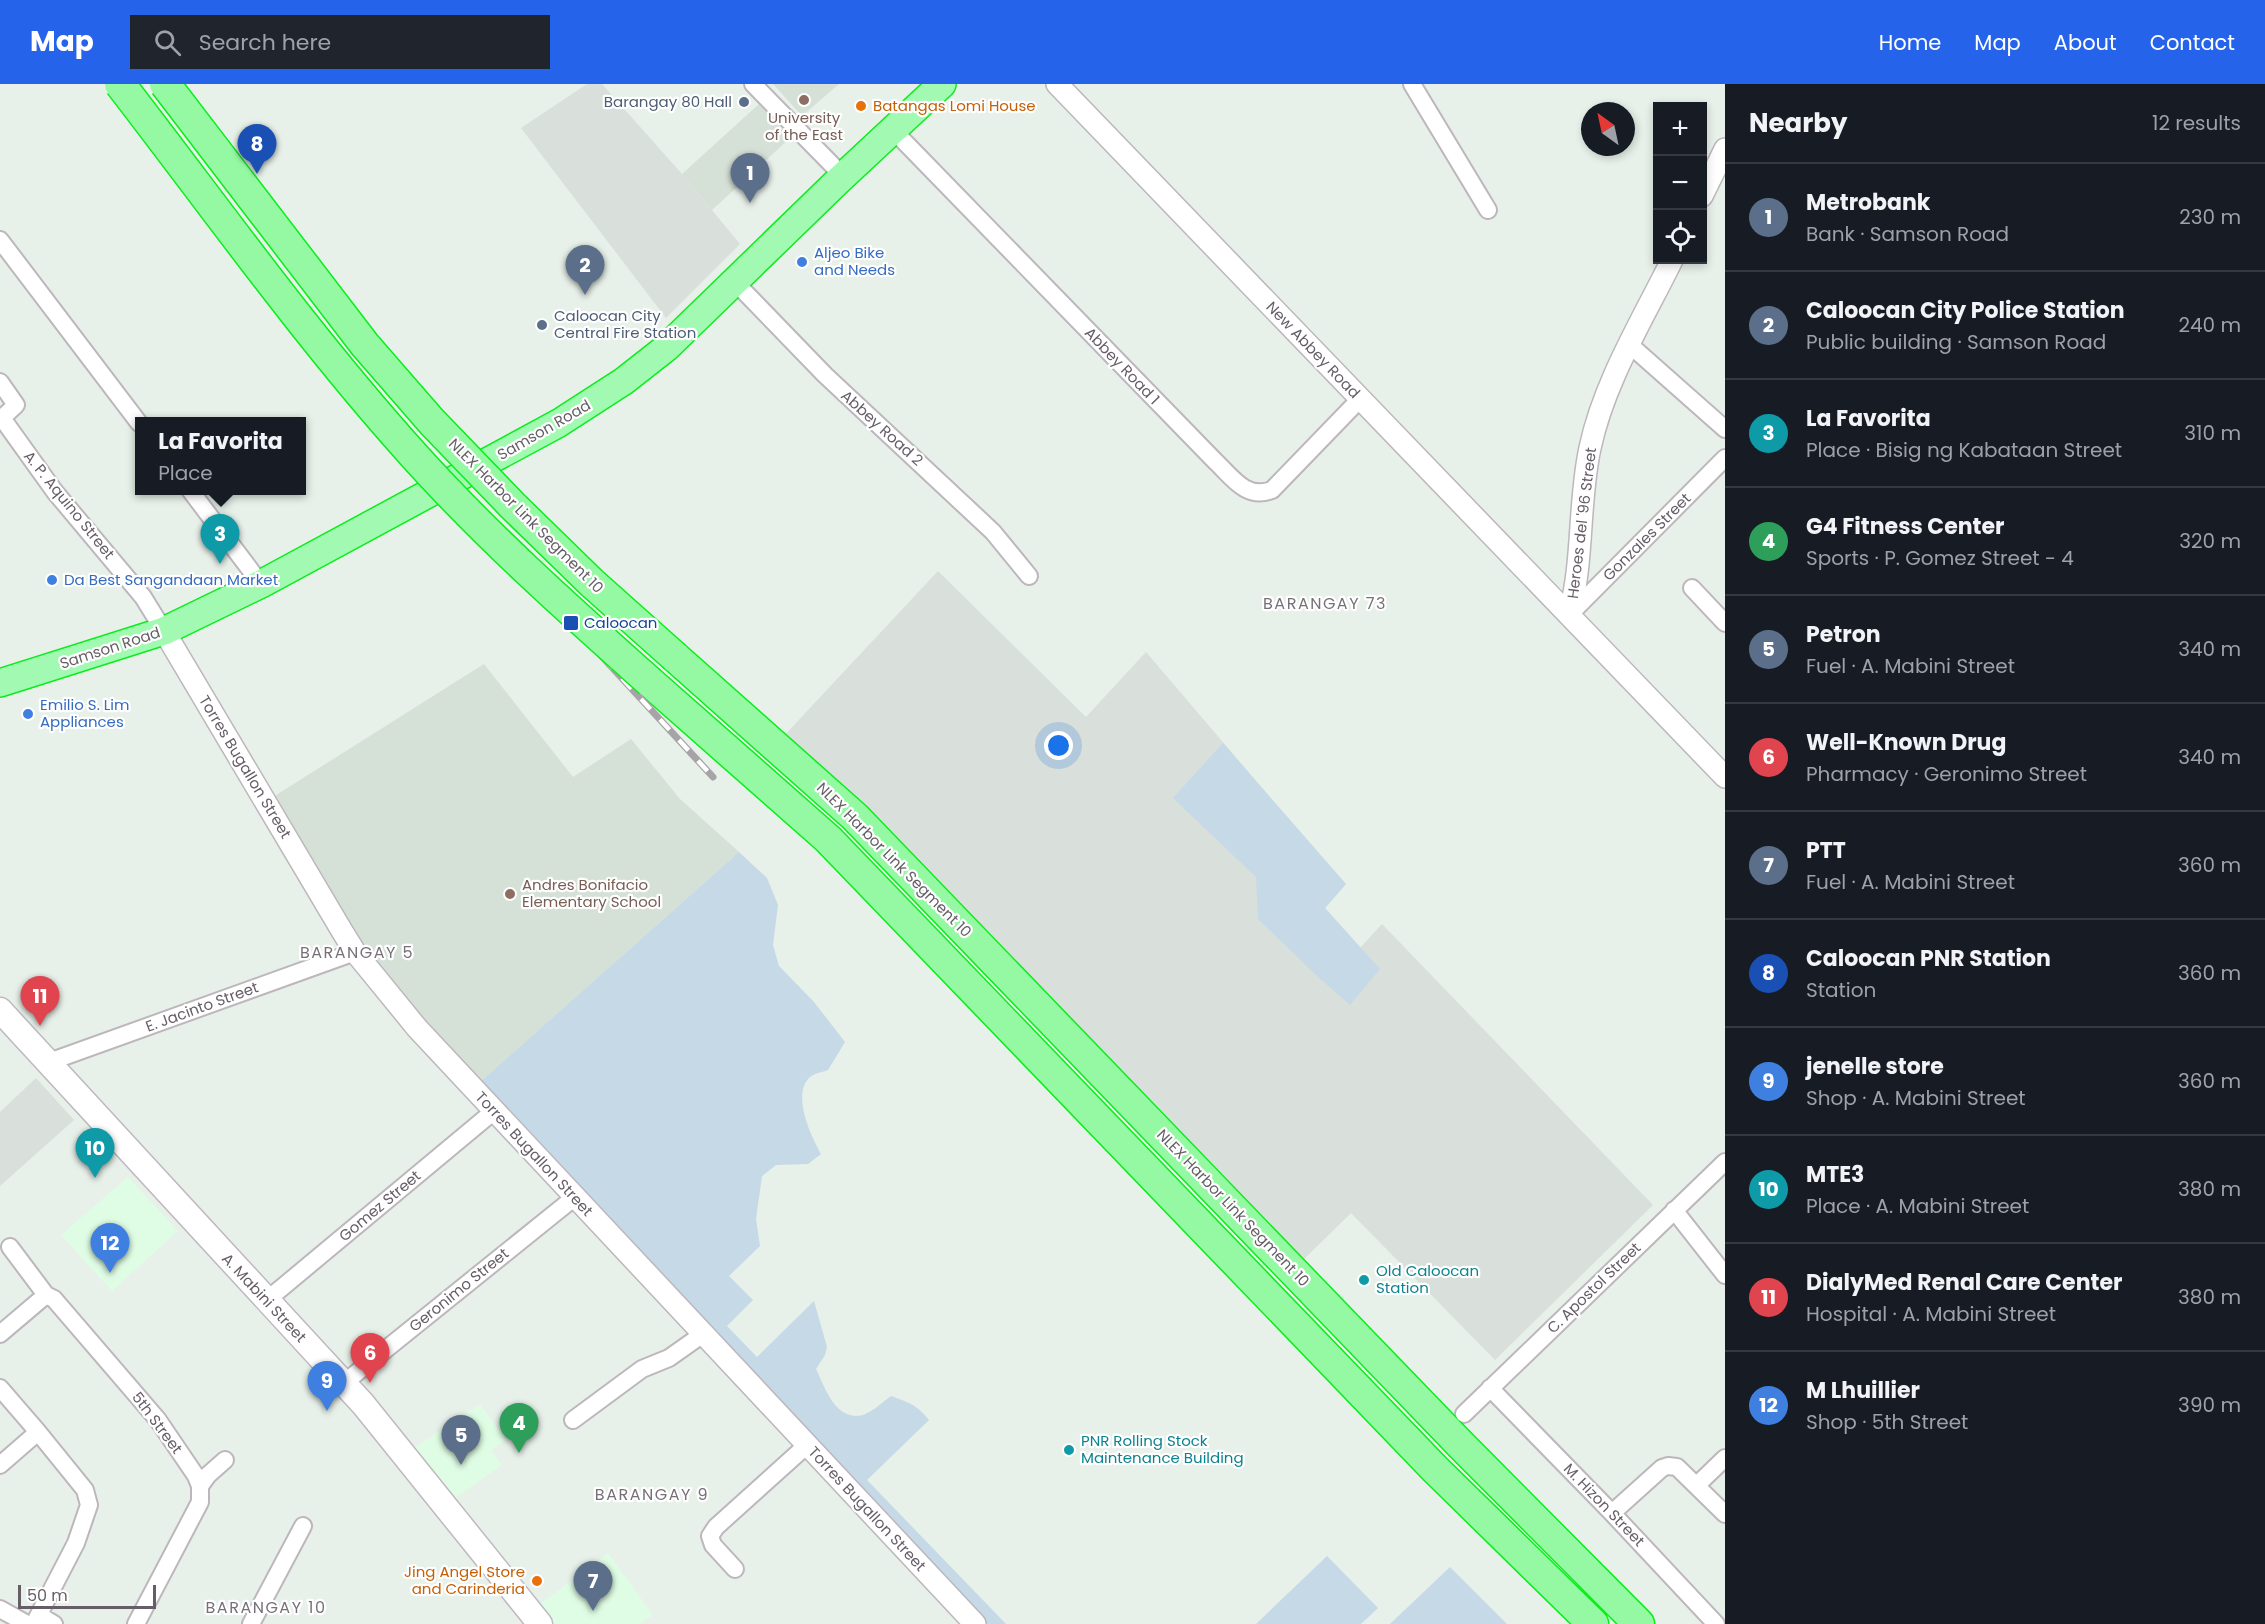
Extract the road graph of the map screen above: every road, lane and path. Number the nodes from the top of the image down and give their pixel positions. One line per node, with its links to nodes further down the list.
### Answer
1 (120, 84): 54 (highway, bridge)
2 (165, 84): 50 (highway, NLEX Harbor Link Segment 10, bridge)
3 (753, 84): 9 (street)
4 (942, 84): 7 (highway, Samson Road)
5 (1057, 84): 17 (street, New Abbey Road)
6 (1412, 84): 11 (street)
7 (892, 129): 9 (highway, Samson Road); 17 (street, Abbey Road 1)
8 (1724, 155): 10 (street)
9 (843, 176): 14 (highway, Samson Road)
10 (1707, 187)
11 (1488, 210)
12 (0, 240): 18 (street)
13 (1670, 264): 15 (street, Heroes del '96 Street)
14 (734, 281): 22 (street, Abbey Road 2); 23 (highway, Samson Road)
15 (1630, 345): 19 (street); 25 (street, Heroes del '96 Street)
16 (0, 382): 27 (street, A. P. Aquino Street)
17 (1360, 399): 25 (street, New Abbey Road)
18 (135, 418)
19 (1725, 429)
20 (1725, 458): 25 (street, Gonzales Street)
21 (194, 495): 23 (street)
22 (1029, 576)
23 (261, 584): 27 (highway, Samson Road)
24 (1692, 588): 26 (street)
25 (1569, 615): 29 (street, Heroes del '96 Street)
26 (1725, 623)
27 (164, 631): 28 (highway, Samson Road); 30 (street, Torres Bugallon Street)
28 (0, 683)
29 (1725, 777)
30 (355, 952): 32 (street, E. Jacinto Street); 33 (street, Torres Bugallon Street)
31 (0, 1010): 32 (main road, A. Mabini Street)
32 (49, 1062): 40 (main road, A. Mabini Street)
33 (494, 1111): 35 (street, Torres Bugallon Street); 40 (street, Gomez Street)
34 (1725, 1162): 36 (street, C. Apostol Street)
35 (575, 1197): 42 (street, Torres Bugallon Street); 43 (street, Geronimo Street)
36 (1674, 1210): 38 (street); 45 (street, C. Apostol Street)
37 (10, 1247): 39 (street, 5th Street)
38 (1725, 1275)
39 (46, 1295): 41 (street); 56 (street, 5th Street)
40 (267, 1300): 43 (main road, A. Mabini Street)
41 (0, 1334)
42 (703, 1334): 47 (street); 49 (street, Torres Bugallon Street)
43 (344, 1383): 66 (main road, A. Mabini Street)
44 (0, 1388): 48 (street)
45 (1490, 1388): 46 (street, C. Apostol Street); 57 (street, M. Hizon Street)
46 (1464, 1414)
47 (573, 1420)
48 (38, 1431): 53 (street); 62 (street)
49 (807, 1445): 60 (street); 67 (street, Torres Bugallon Street)
50 (1461, 1445): 70 (highway, NLEX Harbor Link Segment 10); 71 (highway)
51 (1725, 1458): 55 (street)
52 (225, 1460): 56 (street)
53 (0, 1465)
54 (1435, 1469): 68 (highway); 69 (highway)
55 (1697, 1485): 57 (street); 58 (street)
56 (200, 1486): 64 (street)
57 (1612, 1513): 72 (street, M. Hizon Street)
58 (1725, 1514)
59 (303, 1526): 65 (street)
60 (735, 1569)
61 (0, 1609): 62 (street)
62 (33, 1621): 63 (street)
63 (54, 1624)
64 (136, 1624)
65 (251, 1624)
66 (540, 1624)
67 (975, 1624)
68 (1576, 1624)
69 (1593, 1624)
70 (1639, 1624)
71 (1660, 1624)
72 (1716, 1624)

